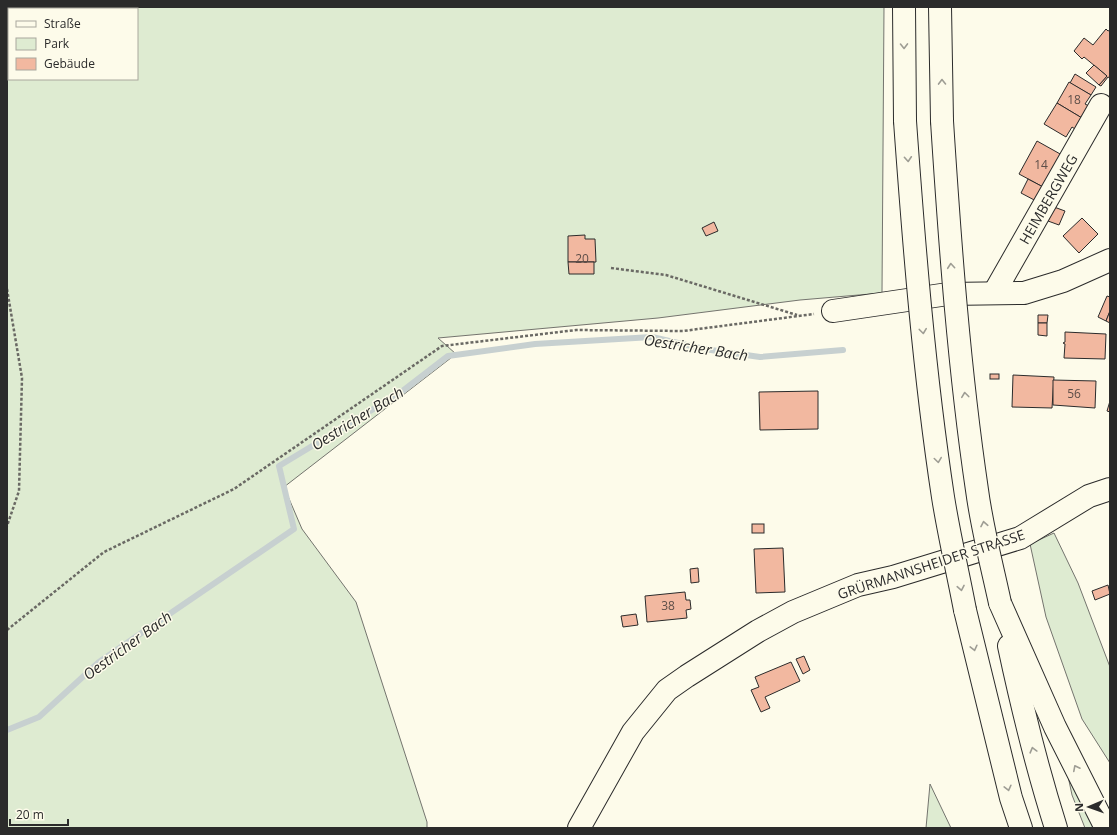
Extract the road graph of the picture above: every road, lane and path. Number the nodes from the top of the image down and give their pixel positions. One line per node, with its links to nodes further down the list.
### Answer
1 (904, 7): 15 (main road, one-way to 15, bridge)
2 (940, 7): 12 (main road, one-way to 2, bridge)
3 (1101, 105): 7 (main road, HEIMBERGWEG)
4 (1110, 260): 7 (main road)
5 (611, 268): 9 (path)
6 (7, 289): 11 (path)
7 (994, 293): 8 (main road)
8 (833, 311): 9 (path)
9 (799, 316): 13 (path)
10 (1110, 489): 14 (main road, GRÜRMANNSHEIDER STRASSE)
11 (7, 526)
12 (1000, 603): 16 (main road, one-way to 12); 17 (main road, one-way to 12)
13 (7, 630)
14 (579, 828)
15 (1021, 828)
16 (1056, 828)
17 (1106, 828)

